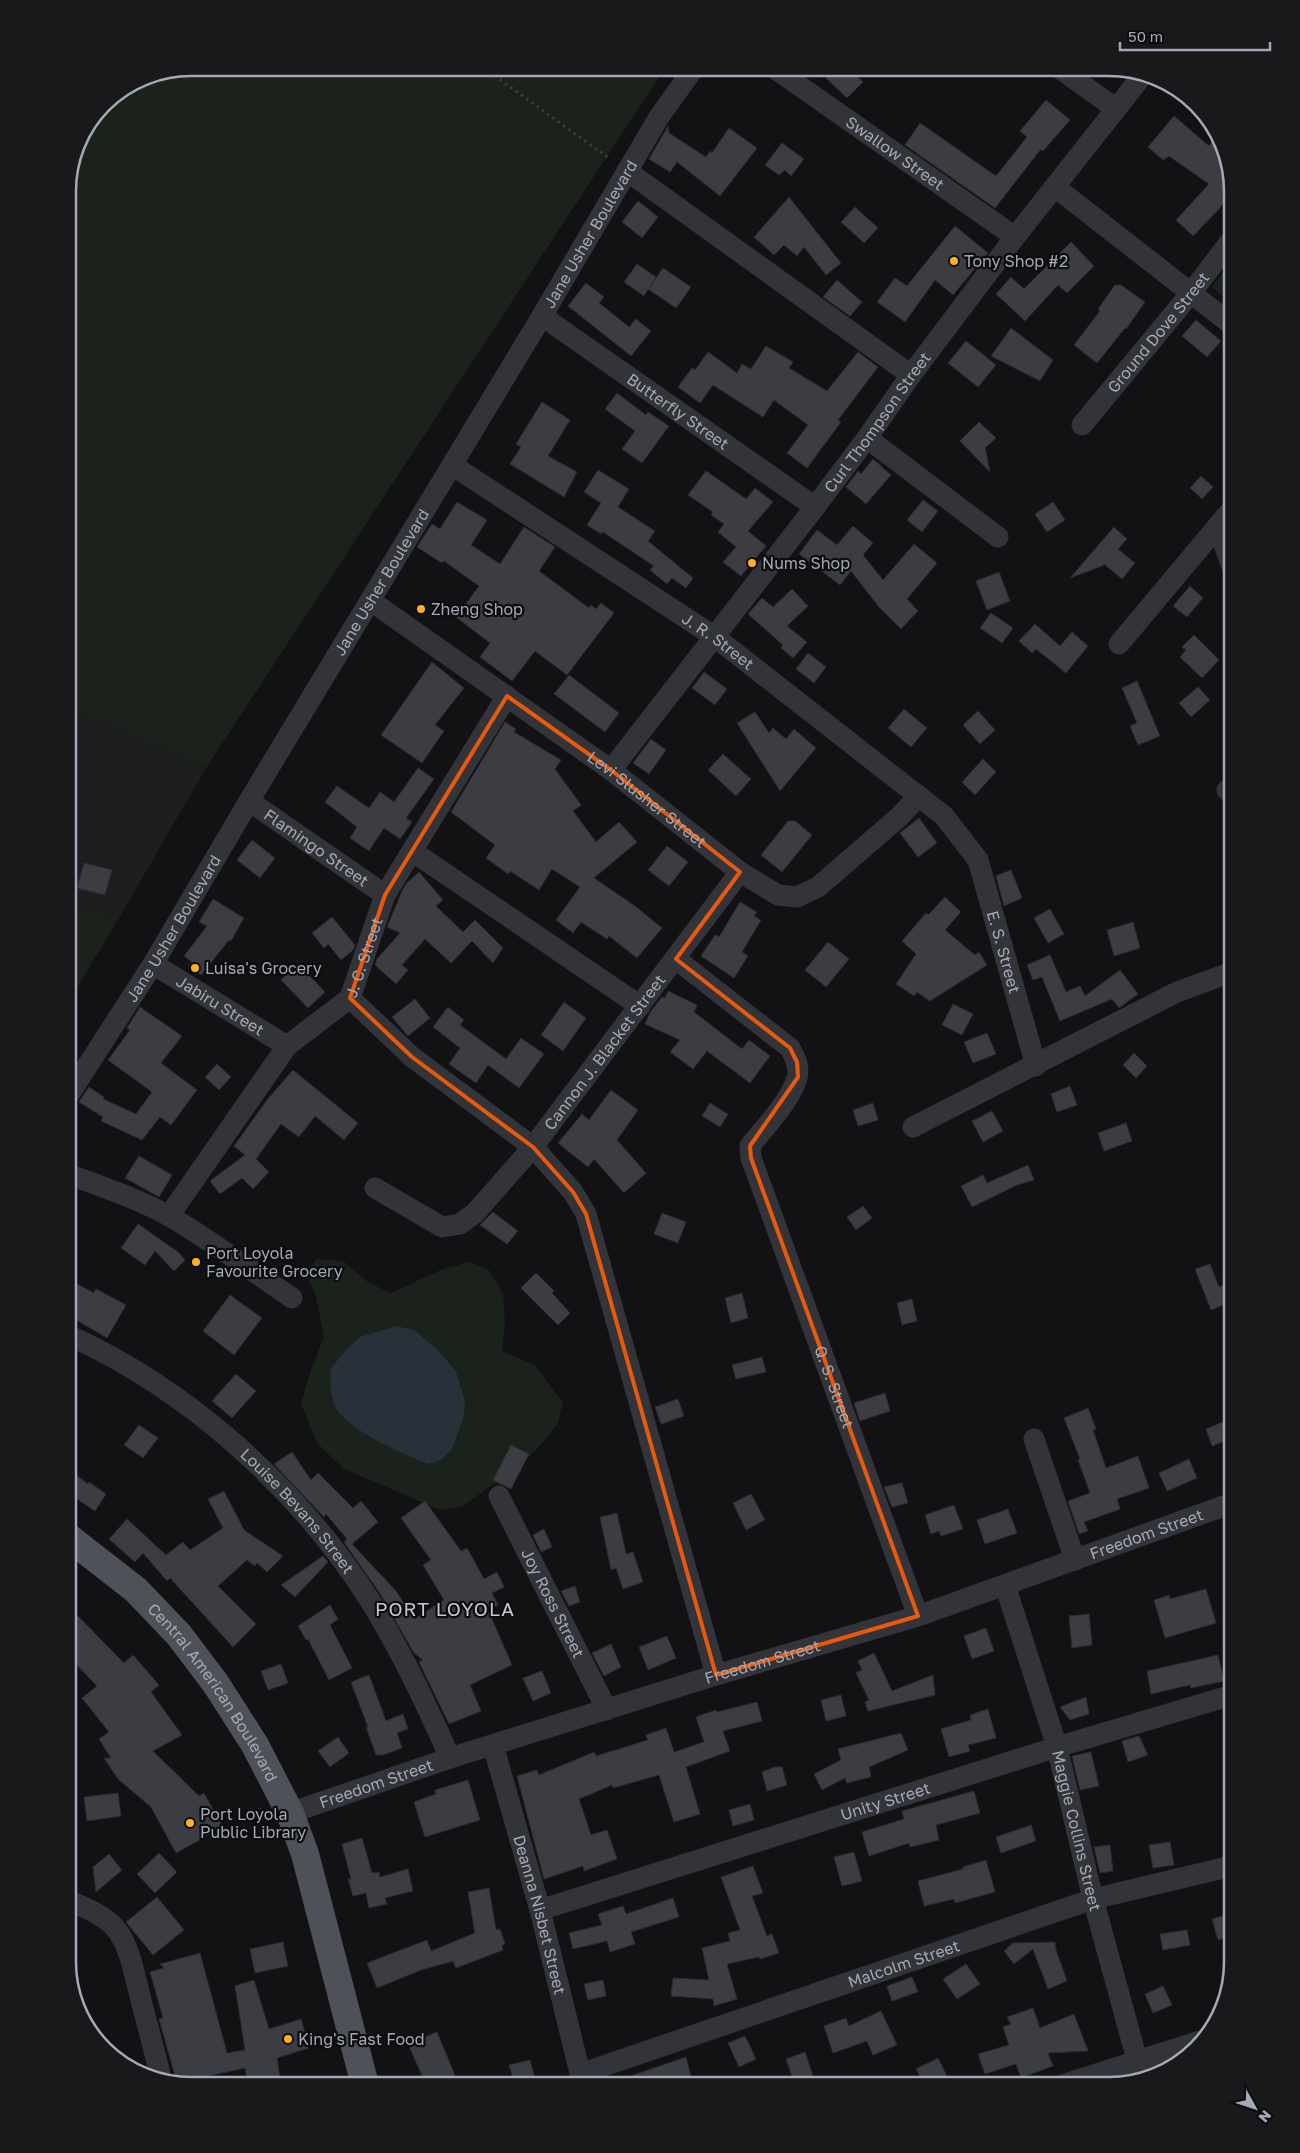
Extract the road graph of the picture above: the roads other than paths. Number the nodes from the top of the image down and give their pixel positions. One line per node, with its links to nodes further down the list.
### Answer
1 (688, 76): 6 (street, Jane Usher Boulevard)
2 (785, 76): 8 (street, Swallow Street)
3 (1070, 76): 5 (street)
4 (1139, 80): 5 (street, Curl Thompson Street)
5 (1115, 108): 7 (street, Curl Thompson Street)
6 (627, 171): 11 (street, Jane Usher Boulevard); 13 (street)
7 (1055, 187): 8 (street, Curl Thompson Street); 10 (street)
8 (1015, 237): 13 (street, Curl Thompson Street)
9 (1224, 250): 10 (street, Ground Dove Street)
10 (1191, 293): 12 (street); 14 (street, Ground Dove Street)
11 (542, 316): 16 (street, Jane Usher Boulevard); 17 (street, Butterfly Street)
12 (1224, 319)
13 (911, 375): 15 (street, Curl Thompson Street)
14 (1082, 425)
15 (867, 438): 17 (street, Curl Thompson Street); 20 (street)
16 (452, 465): 22 (street, Jane Usher Boulevard); 23 (street, J. R. Street)
17 (815, 507): 23 (street, Curl Thompson Street)
18 (1224, 520): 19 (street)
19 (1218, 527): 21 (street); 24 (street)
20 (998, 537)
21 (1224, 544)
22 (371, 601): 25 (street, Levi Slusher Street); 28 (street, Jane Usher Boulevard)
23 (715, 637): 26 (street, Curl Thompson Street); 27 (street, J. R. Street)
24 (1119, 644)
25 (507, 696): 26 (street, Levi Slusher Street); 30 (street, J. C. Street)
26 (611, 770): 31 (street, Levi Slusher Street)
27 (919, 796): 29 (street, J. R. Street); 31 (street, Levi Slusher Street)
28 (249, 801): 32 (street, Flamingo Street); 34 (street, Jane Usher Boulevard)
29 (965, 842): 39 (street, E. S. Street)
30 (412, 850): 32 (street, J. C. Street); 37 (street)
31 (740, 872): 33 (street, Cannon J. Blacket Street)
32 (385, 895): 36 (street, J. C. Street)
33 (676, 959): 37 (street, Cannon J. Blacket Street); 54 (street, Q. S. Street)
34 (153, 964): 38 (street, Jabiru Street); 40 (street, Jane Usher Boulevard)
35 (1224, 975): 39 (street)
36 (350, 998): 38 (street, J. C. Street); 42 (street)
37 (640, 1006): 42 (street, Cannon J. Blacket Street)
38 (288, 1046): 45 (street, J. C. Street)
39 (1036, 1066): 41 (street)
40 (76, 1084)
41 (913, 1127)
42 (534, 1147): 44 (street, Cannon J. Blacket Street); 55 (street)
43 (76, 1177): 45 (street)
44 (375, 1188)
45 (169, 1216): 46 (street)
46 (292, 1298)
47 (76, 1339): 60 (street, Louise Bevans Street)
48 (1034, 1439): 52 (street)
49 (499, 1496): 57 (street, Joy Ross Street)
50 (1224, 1506): 52 (street, Freedom Street)
51 (76, 1543): 61 (main road, Central American Boulevard)
52 (1076, 1560): 53 (street, Freedom Street)
53 (1005, 1585): 54 (street, Freedom Street); 59 (street, Maggie Collins Street)
54 (918, 1616): 55 (street, Freedom Street)
55 (716, 1676): 57 (street, Freedom Street)
56 (1224, 1697): 59 (street, Unity Street)
57 (607, 1710): 58 (street, Freedom Street)
58 (493, 1746): 60 (street, Freedom Street); 65 (street, Deanna Nisbet Street)
59 (1057, 1747): 63 (street, Maggie Collins Street); 65 (street, Unity Street)
60 (450, 1758): 61 (street, Freedom Street)
61 (290, 1813): 69 (main road, Central American Boulevard)
62 (1224, 1868): 63 (street, Malcolm Street)
63 (1094, 1899): 67 (street, Maggie Collins Street); 71 (street, Malcolm Street)
64 (76, 1904): 68 (street)
65 (540, 1910): 70 (street, Deanna Nisbet Street)
66 (1184, 2048): 67 (street)
67 (1140, 2069): 72 (street)
68 (160, 2072)
69 (363, 2077)
70 (581, 2077)
71 (590, 2077)
72 (1103, 2077)

